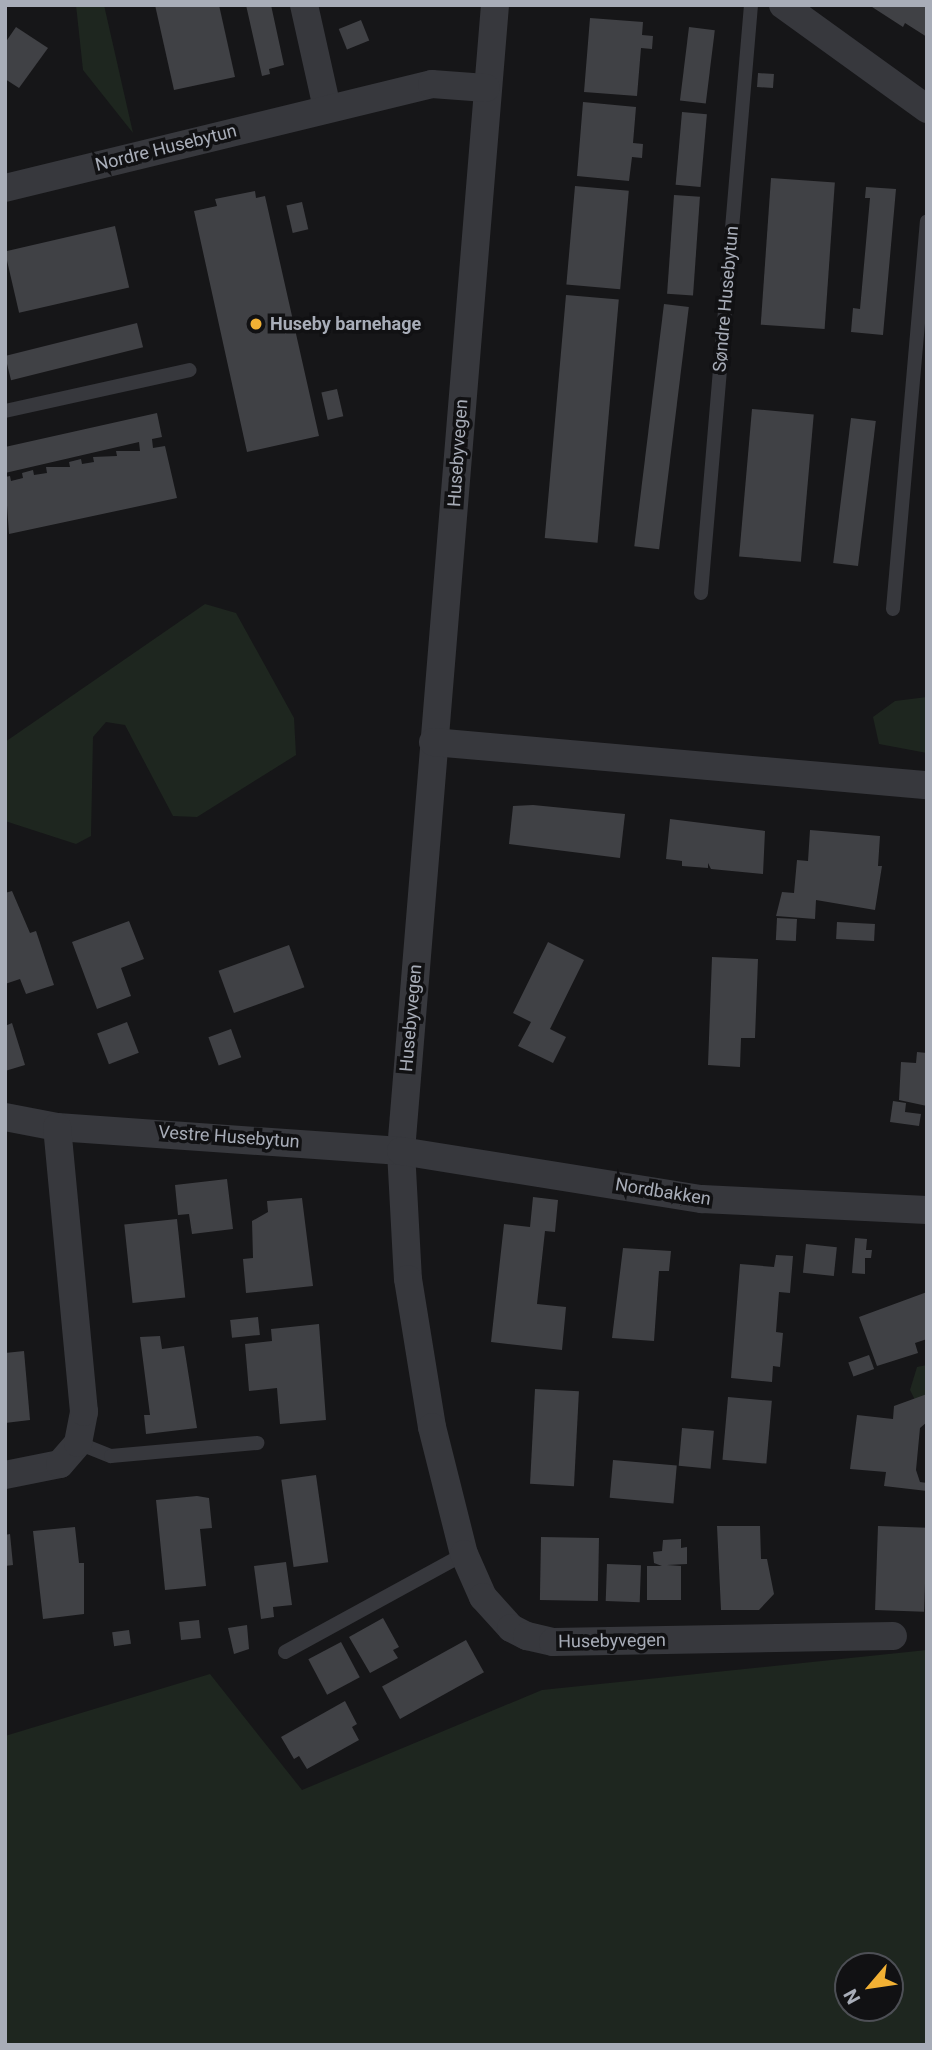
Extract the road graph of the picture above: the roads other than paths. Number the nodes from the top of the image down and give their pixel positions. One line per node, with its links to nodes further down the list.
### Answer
1 (304, 5): 6 (street)
2 (495, 5): 5 (street, Husebyvegen)
3 (751, 5): 12 (lane, Søndre Husebytun)
4 (783, 5): 7 (street)
5 (486, 88): 6 (street, Nordre Husebytun); 14 (street, Husebyvegen)
6 (327, 108): 8 (street, Nordre Husebytun)
7 (927, 109)
8 (5, 188)
9 (927, 221): 13 (lane)
10 (190, 370): 11 (lane)
11 (5, 411)
12 (701, 593)
13 (893, 608)
14 (433, 742): 15 (street); 18 (street, Husebyvegen)
15 (927, 785)
16 (5, 1117): 17 (street, Vestre Husebytun)
17 (57, 1127): 18 (street, Vestre Husebytun); 20 (street)
18 (401, 1151): 19 (street, Nordbakken); 23 (street, Husebyvegen)
19 (927, 1210)
20 (78, 1443): 21 (lane); 22 (street)
21 (257, 1443)
22 (5, 1475)
23 (464, 1554): 24 (street, Husebyvegen); 25 (lane)
24 (893, 1636)
25 (285, 1652)

